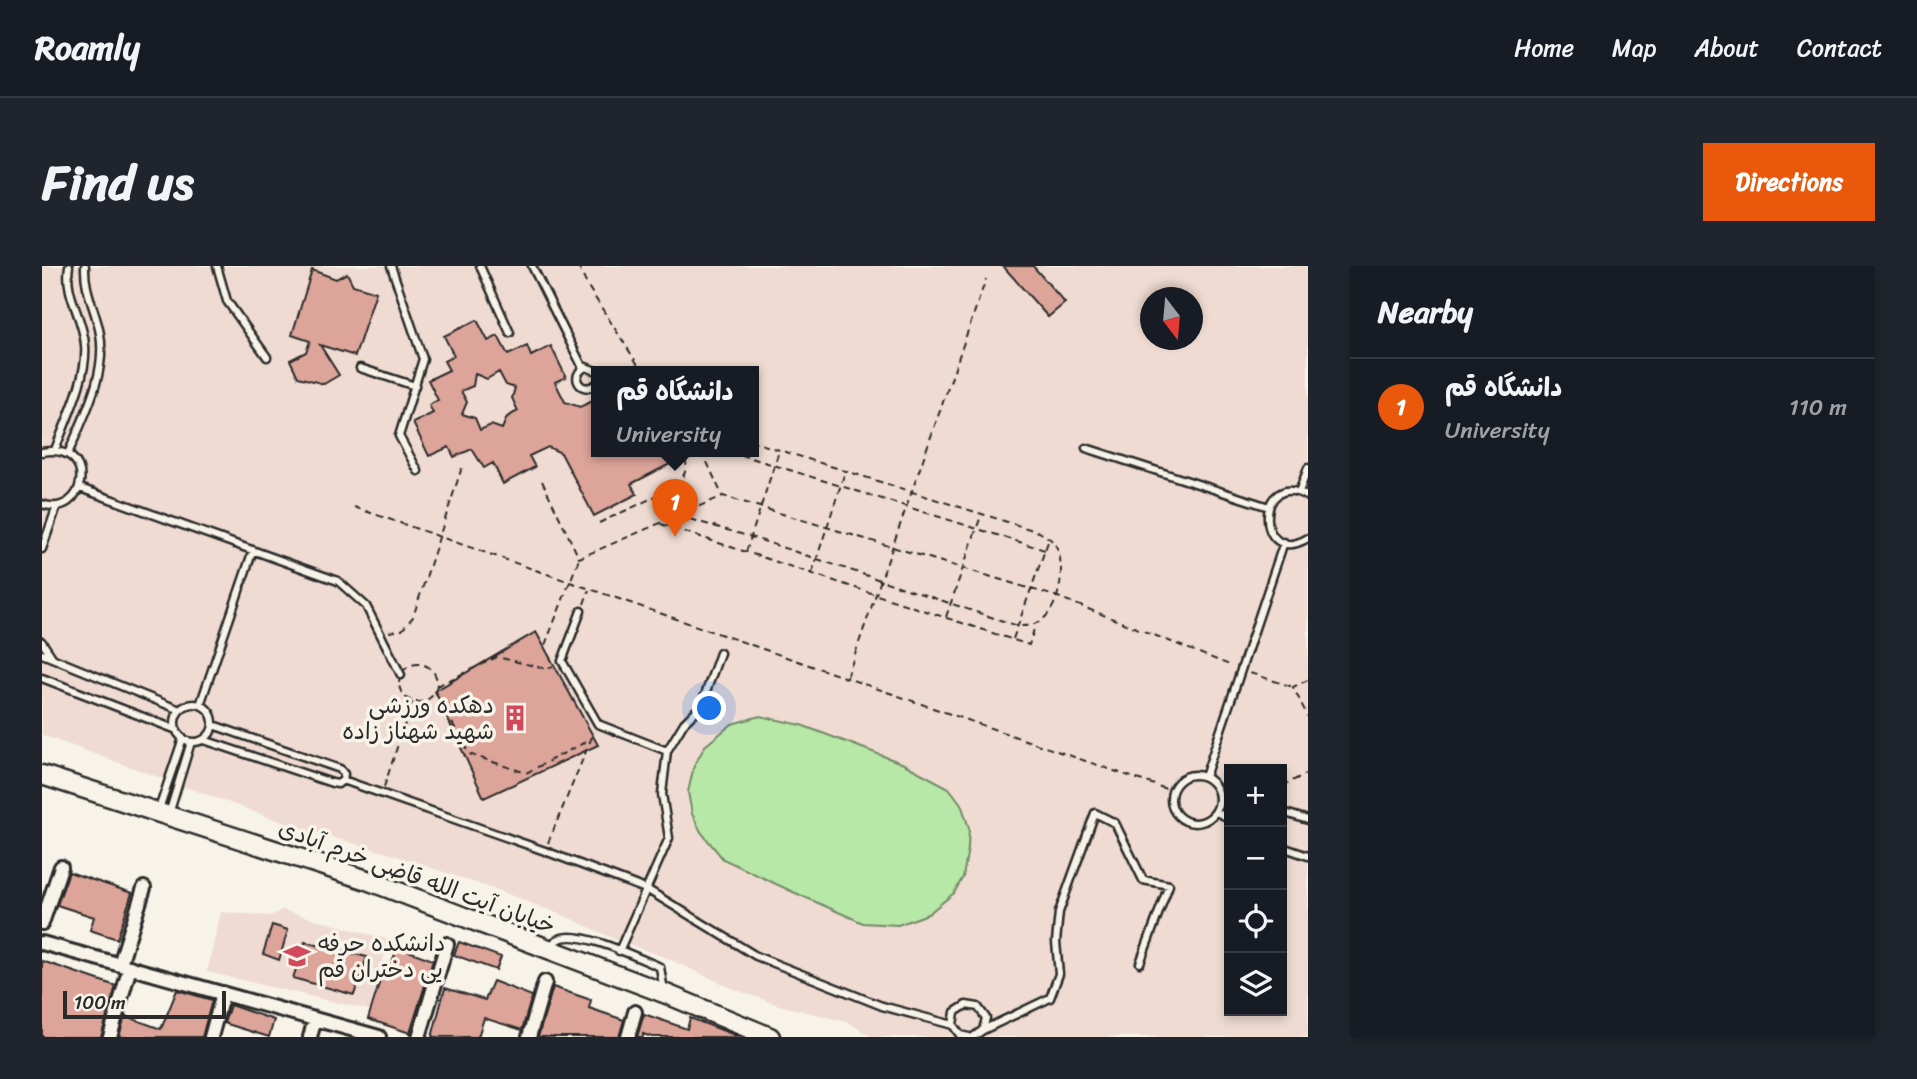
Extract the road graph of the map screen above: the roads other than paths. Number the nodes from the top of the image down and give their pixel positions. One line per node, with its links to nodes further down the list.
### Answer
1 (69, 266): 15 (lane)
2 (85, 266): 17 (lane)
3 (217, 266): 8 (lane)
4 (391, 266): 12 (lane)
5 (480, 266): 7 (lane)
6 (532, 266): 10 (lane)
7 (510, 333)
8 (267, 357)
9 (360, 368): 12 (lane)
10 (583, 368): 11 (lane); 13 (lane)
11 (591, 368)
12 (415, 386): 19 (lane)
13 (591, 387)
14 (1086, 448): 25 (lane)
15 (55, 450): 16 (lane); 17 (lane)
16 (42, 452)
17 (68, 454): 20 (lane)
18 (1308, 468): 21 (lane)
19 (418, 471)
20 (80, 488): 24 (lane); 29 (lane)
21 (1299, 492): 22 (lane); 25 (lane)
22 (1308, 497)
23 (42, 504): 24 (lane)
24 (57, 506): 28 (lane)
25 (1269, 507): 27 (lane)
26 (1308, 538): 27 (lane)
27 (1284, 542): 46 (lane)
28 (42, 549)
29 (253, 550): 35 (lane); 37 (lane)
30 (581, 611): 44 (lane)
31 (42, 642): 34 (lane)
32 (720, 653): 44 (lane)
33 (42, 654): 34 (lane)
34 (53, 659): 38 (lane)
35 (401, 675)
36 (42, 678): 40 (lane)
37 (200, 705): 38 (lane); 39 (lane)
38 (180, 710): 40 (lane)
39 (213, 725): 42 (lane); 47 (lane)
40 (177, 730): 41 (lane)
41 (183, 738): 43 (lane); 51 (lane)
42 (204, 740): 43 (lane); 47 (lane)
43 (191, 742): 51 (lane)
44 (667, 751): 59 (lane)
45 (42, 775): 51 (main road, خیابان آیت الله قاضی خرم آبادی)
46 (1205, 777): 48 (lane); 50 (lane)
47 (343, 780): 59 (lane)
48 (1219, 802): 49 (lane); 50 (lane)
49 (1224, 804)
50 (1216, 812): 53 (lane)
51 (163, 814): 63 (main road, خیابان آیت الله قاضی خرم آبادی)
52 (1287, 814): 54 (lane)
53 (1224, 816)
54 (1308, 820)
55 (1287, 849): 56 (lane)
56 (1308, 856)
57 (61, 866): 60 (street)
58 (144, 888): 66 (street)
59 (648, 890): 64 (lane); 72 (lane)
60 (42, 923)
61 (42, 943): 66 (street)
62 (447, 944): 78 (street)
63 (545, 950): 64 (lane); 69 (main road, خیابان آیت الله قاضی خرم آبادی)
64 (619, 951): 69 (lane)
65 (1140, 963): 73 (lane)
66 (125, 966): 68 (street); 74 (street)
67 (545, 982): 79 (street)
68 (223, 993): 71 (street); 75 (street)
69 (664, 993): 81 (main road, خیابان آیت الله قاضی خرم آبادی)
70 (635, 1012): 80 (street)
71 (315, 1019): 76 (street); 77 (street)
72 (953, 1025): 73 (lane); 82 (lane)
73 (983, 1030): 82 (lane)
74 (110, 1037)
75 (211, 1037)
76 (310, 1037)
77 (379, 1037)
78 (419, 1037)
79 (529, 1037)
80 (628, 1037)
81 (770, 1037)
82 (971, 1037)

